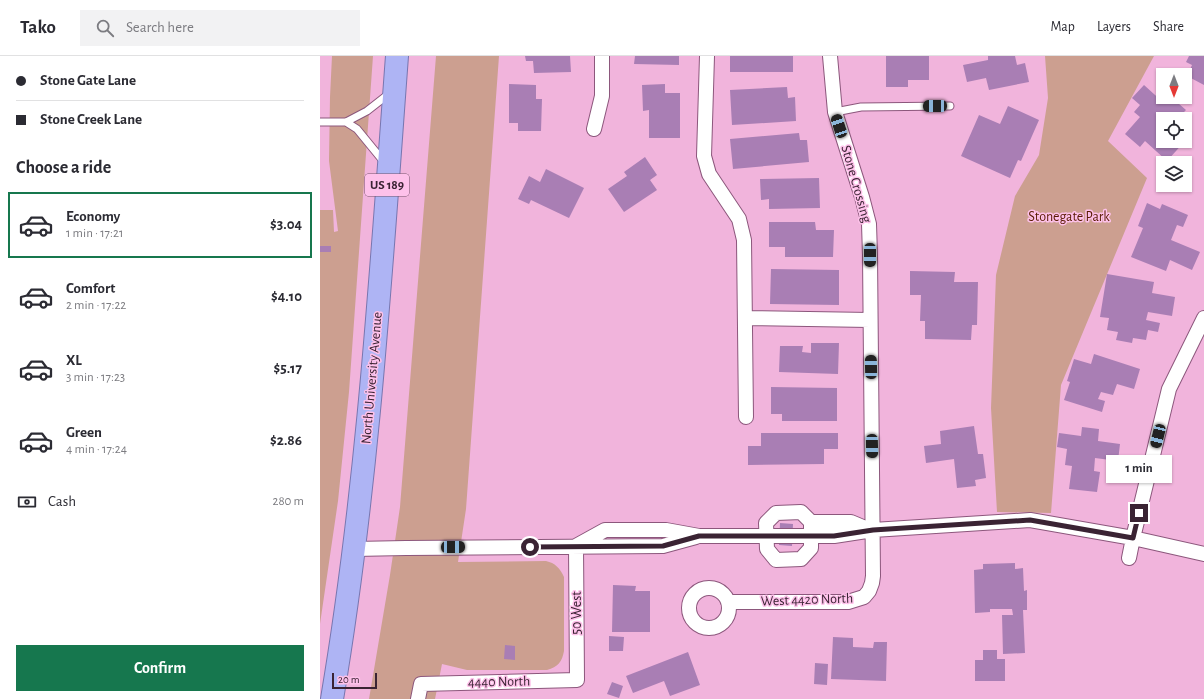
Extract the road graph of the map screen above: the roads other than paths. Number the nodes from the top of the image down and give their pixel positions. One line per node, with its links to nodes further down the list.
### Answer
1 (397, 56): 5 (highway, North University Avenue / US 189)
2 (602, 56): 10 (street)
3 (706, 56): 12 (street)
4 (830, 56): 7 (street, Stone Crossing)
5 (395, 90): 9 (lane); 11 (highway, North University Avenue / US 189)
6 (950, 106): 7 (lane)
7 (835, 112): 14 (street, Stone Crossing)
8 (320, 122): 9 (lane)
9 (346, 122): 11 (lane)
10 (594, 129)
11 (389, 167): 22 (highway, North University Avenue / US 189)
12 (745, 318): 14 (street); 15 (street)
13 (1204, 318): 20 (street)
14 (870, 320): 17 (street, Stone Crossing)
15 (746, 417)
16 (811, 522): 17 (street); 18 (street); 19 (street)
17 (873, 530): 19 (street); 20 (street); 25 (street, West 4420 North)
18 (767, 536): 19 (street); 19 (street); 21 (street)
19 (811, 536)
20 (1133, 538): 23 (street); 24 (street)
21 (576, 546): 22 (street); 26 (street, 50 West)
22 (354, 549): 27 (highway, North University Avenue / US 189)
23 (1204, 554)
24 (1129, 558)
25 (728, 602)
26 (577, 680): 28 (street, 4440 North)
27 (332, 699)
28 (418, 699)

